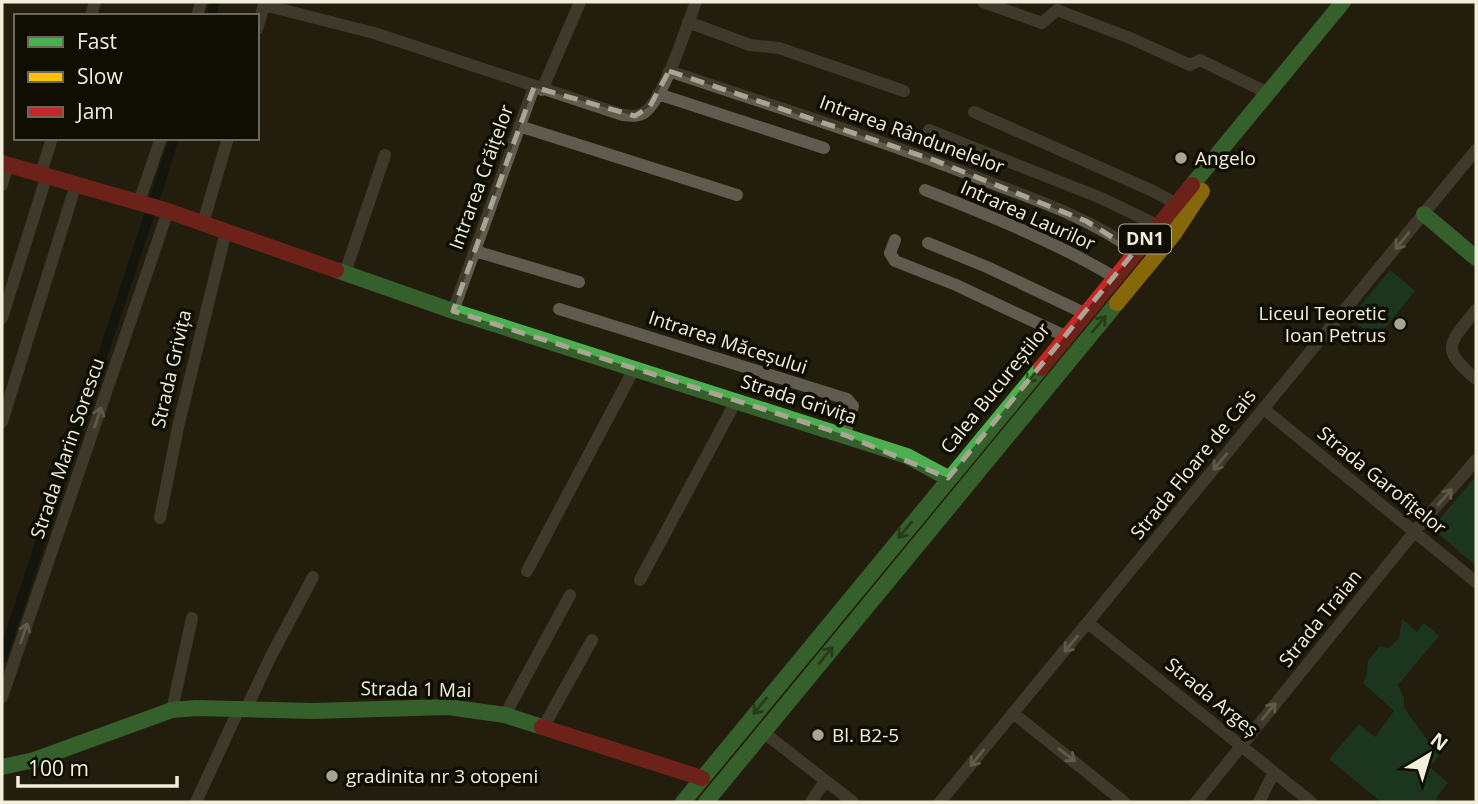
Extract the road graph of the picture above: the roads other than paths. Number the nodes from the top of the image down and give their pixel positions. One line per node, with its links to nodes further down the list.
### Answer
1 (580, 2): 10 (street)
2 (696, 2): 8 (street)
3 (983, 2): 12 (street)
4 (1343, 2): 12 (main road, Calea Bucureștilor / DN1)
5 (1356, 2): 74 (main road, Calea Bucureștilor / DN1, one-way to 5)
6 (264, 4): 7 (street); 10 (street, Intrarea Crăițelor)
7 (259, 22)
8 (688, 22): 9 (street); 11 (street)
9 (669, 71): 13 (street); 39 (street, Intrarea Rândunelelor)
10 (538, 88): 13 (street); 15 (street, Intrarea Crăițelor)
11 (904, 91)
12 (1268, 93): 30 (main road, Calea Bucureștilor / DN1)
13 (658, 94): 20 (street)
14 (974, 112): 30 (street)
15 (519, 126): 28 (street); 38 (street, Intrarea Crăițelor)
16 (929, 130): 34 (street)
17 (52, 140): 24 (street)
18 (160, 140): 29 (street)
19 (227, 140): 33 (street)
20 (824, 148)
21 (1476, 150): 32 (street, Strada Floare de Cais)
22 (385, 155): 41 (street)
23 (5, 164): 24 (main road, Strada Grivița); 26 (street)
24 (44, 174): 25 (main road, Strada Grivița); 48 (street)
25 (76, 184): 29 (main road, Strada Grivița); 54 (street)
26 (2, 185)
27 (925, 190): 42 (street, Intrarea Laurilor)
28 (737, 195)
29 (139, 202): 31 (main road, Strada Grivița)
30 (1175, 203): 34 (main road, Calea Bucureștilor / DN1)
31 (168, 211): 33 (main road, Strada Grivița); 68 (street, Strada Marin Sorescu, one-way to 31)
32 (1424, 214): 40 (main road); 53 (street, Strada Floare de Cais, one-way to 53)
33 (203, 223): 35 (main road, Strada Grivița)
34 (1157, 225): 39 (main road, Calea Bucureștilor / DN1)
35 (226, 231): 41 (main road, Strada Grivița); 58 (street, Strada Grivița)
36 (895, 240): 49 (street)
37 (928, 243): 47 (street)
38 (474, 251): 43 (street); 46 (street, Intrarea Crăițelor)
39 (1135, 251): 42 (main road, Calea Bucureștilor / DN1)
40 (1476, 258)
41 (345, 273): 46 (main road, Strada Grivița)
42 (1114, 277): 47 (main road, Calea Bucureștilor / DN1)
43 (579, 282)
44 (559, 309): 55 (street, Intrarea Măceșului)
45 (1476, 310): 51 (street)
46 (453, 311): 50 (main road, Strada Grivița)
47 (1084, 313): 49 (main road, Calea Bucureștilor / DN1)
48 (2, 318)
49 (1065, 336): 57 (main road, Calea Bucureștilor / DN1, one-way to 57)
50 (634, 369): 52 (main road, Strada Grivița); 60 (street)
51 (1476, 379)
52 (736, 401): 55 (main road, Strada Grivița); 62 (street)
53 (1264, 409): 59 (street, Strada Garofițelor); 66 (street, Strada Floare de Cais, one-way to 66)
54 (2, 422)
55 (845, 435): 57 (main road, Strada Grivița)
56 (1476, 460): 59 (street, Strada Traian, one-way to 56)
57 (948, 478): 78 (main road, Calea Bucureștilor / DN1, one-way to 78)
58 (160, 519)
59 (1415, 531): 63 (street, Strada Garofițelor); 75 (street, Strada Traian, one-way to 59)
60 (527, 571)
61 (313, 577): 69 (street)
62 (640, 580)
63 (1476, 582)
64 (570, 595): 72 (street)
65 (192, 618): 70 (street)
66 (1088, 623): 71 (street, Strada Floare de Cais, one-way to 71); 75 (street, Strada Argeș)
67 (592, 640): 73 (street)
68 (2, 697)
69 (242, 709): 70 (main road, Strada 1 Mai); 72 (main road, Strada 1 Mai); 80 (street)
70 (172, 710): 76 (main road, Strada 1 Mai)
71 (1013, 713): 85 (street, Strada Floare de Cais, one-way to 85); 86 (street, one-way to 86)
72 (505, 715): 73 (main road, Strada 1 Mai)
73 (544, 726): 78 (main road, Strada 1 Mai)
74 (763, 732): 79 (street); 82 (main road, Calea Bucureștilor / DN1)
75 (1241, 746): 77 (street, Strada Argeș); 87 (street, Strada Traian)
76 (2, 767)
77 (1274, 772): 88 (street); 89 (street, Strada Argeș)
78 (702, 778): 81 (main road, Calea Bucureștilor / DN1)
79 (825, 781): 83 (street); 84 (street)
80 (196, 802)
81 (683, 802)
82 (706, 802)
83 (811, 802)
84 (853, 802)
85 (940, 802)
86 (1124, 802)
87 (1196, 802)
88 (1259, 802)
89 (1311, 802)

